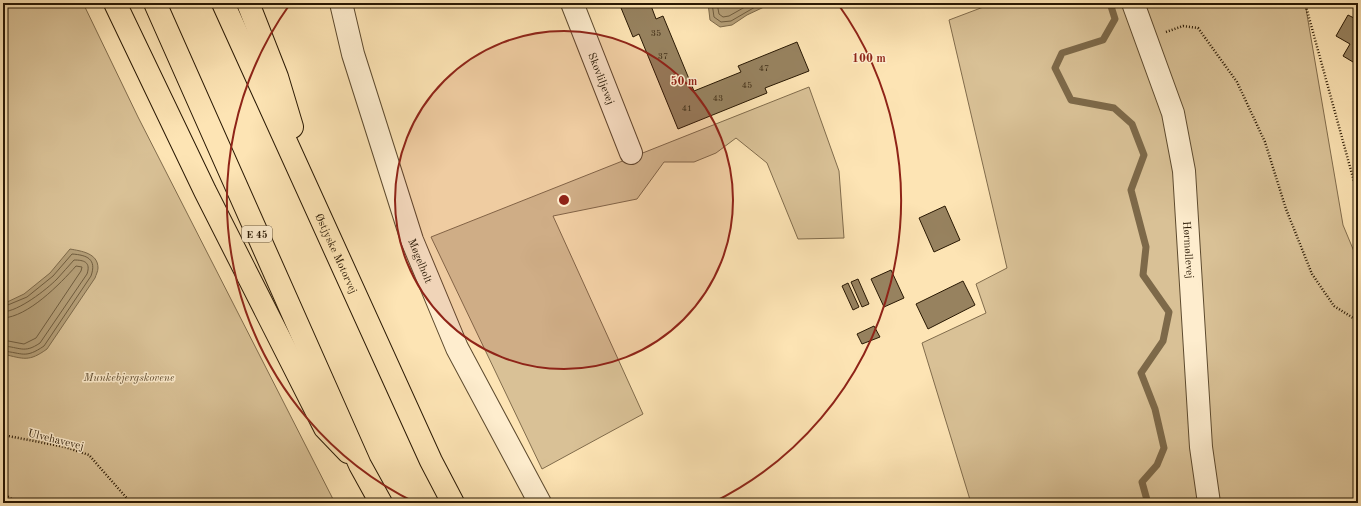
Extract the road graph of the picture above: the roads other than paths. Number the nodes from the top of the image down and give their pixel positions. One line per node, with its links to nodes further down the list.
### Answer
1 (114, 3): 10 (highway)
2 (155, 3): 10 (highway, E 45)
3 (223, 3): 9 (highway, Østjyske Motorvej)
4 (248, 3): 9 (highway)
5 (341, 3): 13 (street, Møgelholt)
6 (572, 3): 8 (street, Skovliljevej)
7 (1132, 3): 14 (street, Hørmøllevej)
8 (631, 153)
9 (317, 211): 12 (highway, Østjyske Motorvej)
10 (360, 465): 11 (highway, E 45)
11 (381, 503)
12 (453, 503)
13 (540, 503)
14 (1209, 503)

